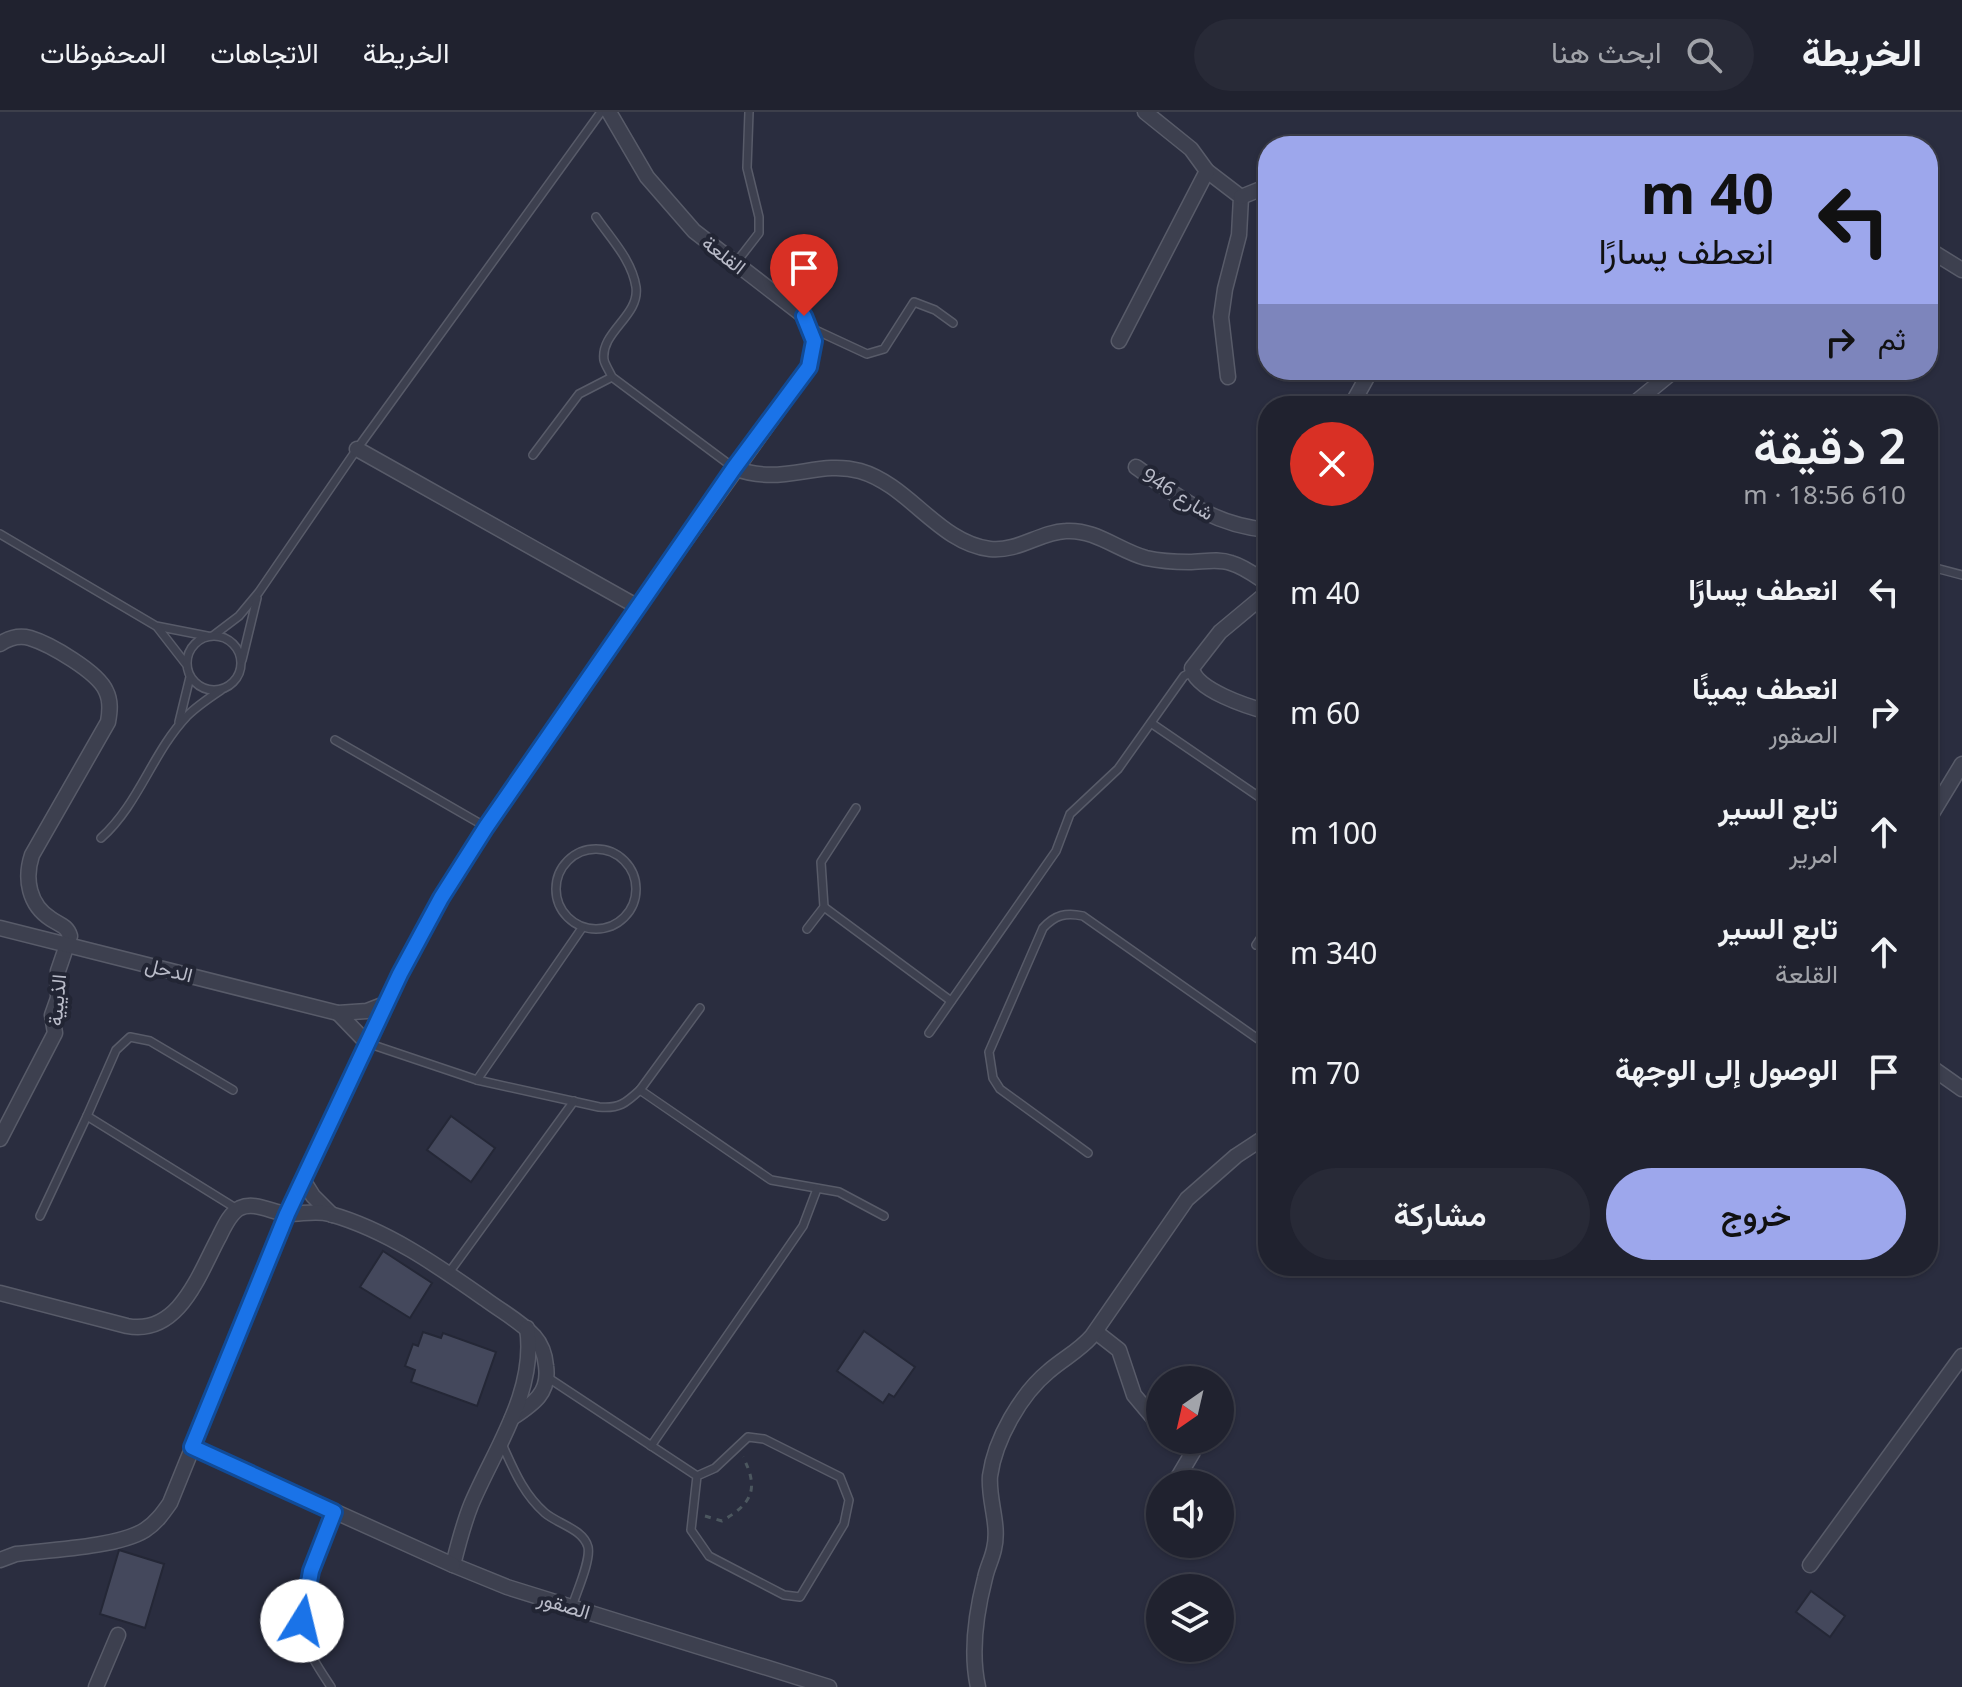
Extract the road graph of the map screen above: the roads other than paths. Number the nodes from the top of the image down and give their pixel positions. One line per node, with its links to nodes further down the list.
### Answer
1 (601, 112): 19 (lane)
2 (609, 112): 10 (street, القلعة)
3 (749, 112): 10 (lane)
4 (1145, 112): 5 (street)
5 (1207, 171): 7 (street); 14 (street)
6 (1258, 190): 7 (street)
7 (1241, 197): 16 (street)
8 (596, 217): 15 (lane)
9 (1938, 255): 11 (street)
10 (735, 264): 13 (street, القلعة)
11 (1962, 270)
12 (953, 323): 13 (lane)
13 (811, 328): 22 (street)
14 (1119, 341)
15 (612, 377): 20 (lane); 22 (lane)
16 (1228, 377)
17 (1663, 380): 18 (street)
18 (1643, 396)
19 (357, 449): 28 (lane); 30 (street)
20 (533, 455)
21 (1136, 467): 23 (street, شارع 946)
22 (734, 468): 27 (street); 30 (street)
23 (1258, 529)
24 (0, 534): 31 (lane)
25 (1938, 569): 26 (lane)
26 (1962, 575)
27 (1258, 578)
28 (259, 592): 32 (lane); 35 (lane)
29 (1258, 600): 36 (street)
30 (638, 607): 47 (street)
31 (156, 626): 32 (lane); 34 (lane)
32 (210, 636): 34 (lane); 35 (lane)
33 (0, 644): 54 (street)
34 (186, 664): 37 (lane)
35 (241, 664): 38 (lane)
36 (1192, 672): 39 (street); 40 (lane)
37 (190, 677): 38 (lane); 41 (lane)
38 (221, 690): 41 (lane)
39 (1258, 708)
40 (1151, 723): 44 (lane); 56 (lane)
41 (177, 728): 48 (lane)
42 (335, 740): 47 (lane)
43 (1962, 764): 45 (street)
44 (1258, 796)
45 (1938, 804)
46 (856, 808): 49 (lane)
47 (486, 827): 57 (street)
48 (101, 838)
49 (824, 907): 52 (lane); 56 (lane)
50 (0, 928): 54 (street, الدحل)
51 (582, 928): 51 (lane); 64 (lane)
52 (807, 929)
53 (1258, 942): 55 (lane)
54 (68, 944): 59 (street, الدحل); 70 (street, الذيبية)
55 (1256, 945)
56 (951, 1001): 60 (lane)
57 (385, 1004): 59 (street); 62 (street)
58 (700, 1008): 67 (lane)
59 (338, 1013): 62 (street)
60 (929, 1033)
61 (1258, 1039): 72 (lane)
62 (367, 1043): 64 (lane); 73 (street)
63 (1938, 1072): 65 (street)
64 (477, 1080): 68 (lane)
65 (1962, 1089)
66 (233, 1090): 69 (lane)
67 (640, 1090): 68 (lane); 74 (lane)
68 (574, 1101): 80 (lane)
69 (87, 1116): 75 (lane); 78 (lane)
70 (0, 1139)
71 (1258, 1142): 83 (street)
72 (1088, 1153)
73 (303, 1180): 76 (street); 77 (street)
74 (817, 1189): 79 (lane); 89 (lane)
75 (237, 1209): 76 (street); 81 (street)
76 (287, 1214): 77 (street); 90 (street)
77 (333, 1215): 80 (street)
78 (40, 1216)
79 (884, 1216)
80 (448, 1274): 82 (street)
81 (0, 1293)
82 (527, 1328): 85 (street); 87 (street)
83 (1096, 1332): 86 (street); 101 (street)
84 (1962, 1356): 95 (street)
85 (547, 1377): 87 (street); 89 (lane)
86 (1146, 1409)
87 (512, 1418): 88 (street)
88 (501, 1442): 94 (street); 96 (lane)
89 (651, 1446): 91 (lane)
90 (192, 1447): 92 (street, الصقور); 93 (street)
91 (697, 1476): 91 (lane)
92 (334, 1512): 94 (street, الصقور); 99 (lane)
93 (0, 1560)
94 (453, 1565): 96 (street, الصقور)
95 (1810, 1565)
96 (572, 1607): 100 (street, الصقور)
97 (118, 1635): 98 (street)
98 (96, 1687)
99 (331, 1687)
100 (829, 1687)
101 (978, 1687)

